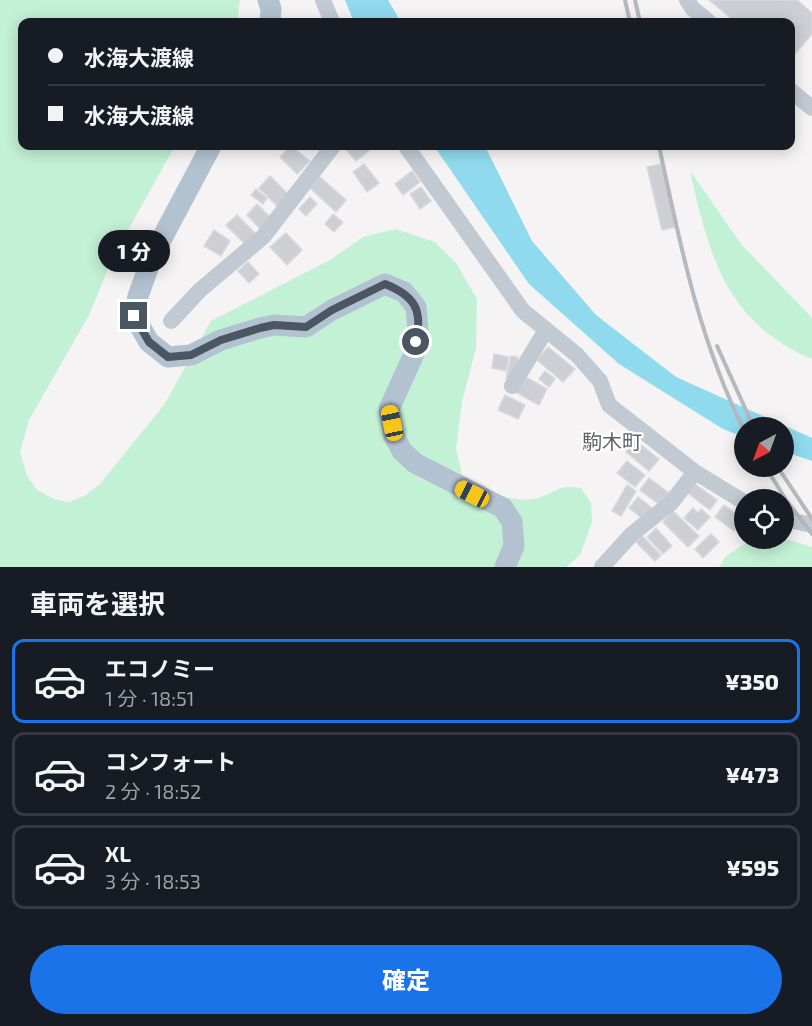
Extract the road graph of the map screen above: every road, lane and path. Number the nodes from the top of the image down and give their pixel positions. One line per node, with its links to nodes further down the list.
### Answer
1 (268, 0): 4 (main road)
2 (323, 0): 5 (street)
3 (687, 0): 6 (street)
4 (271, 18)
5 (330, 18)
6 (704, 18)
7 (795, 94): 8 (street)
8 (812, 108)
9 (209, 150): 19 (main road)
10 (330, 150): 12 (street)
11 (409, 150): 13 (street)
12 (171, 321)
13 (546, 330): 14 (street); 15 (street)
14 (512, 386)
15 (694, 472): 16 (street); 20 (street)
16 (734, 496)
17 (794, 521): 18 (street)
18 (812, 525)
19 (505, 567)
20 (602, 567)

